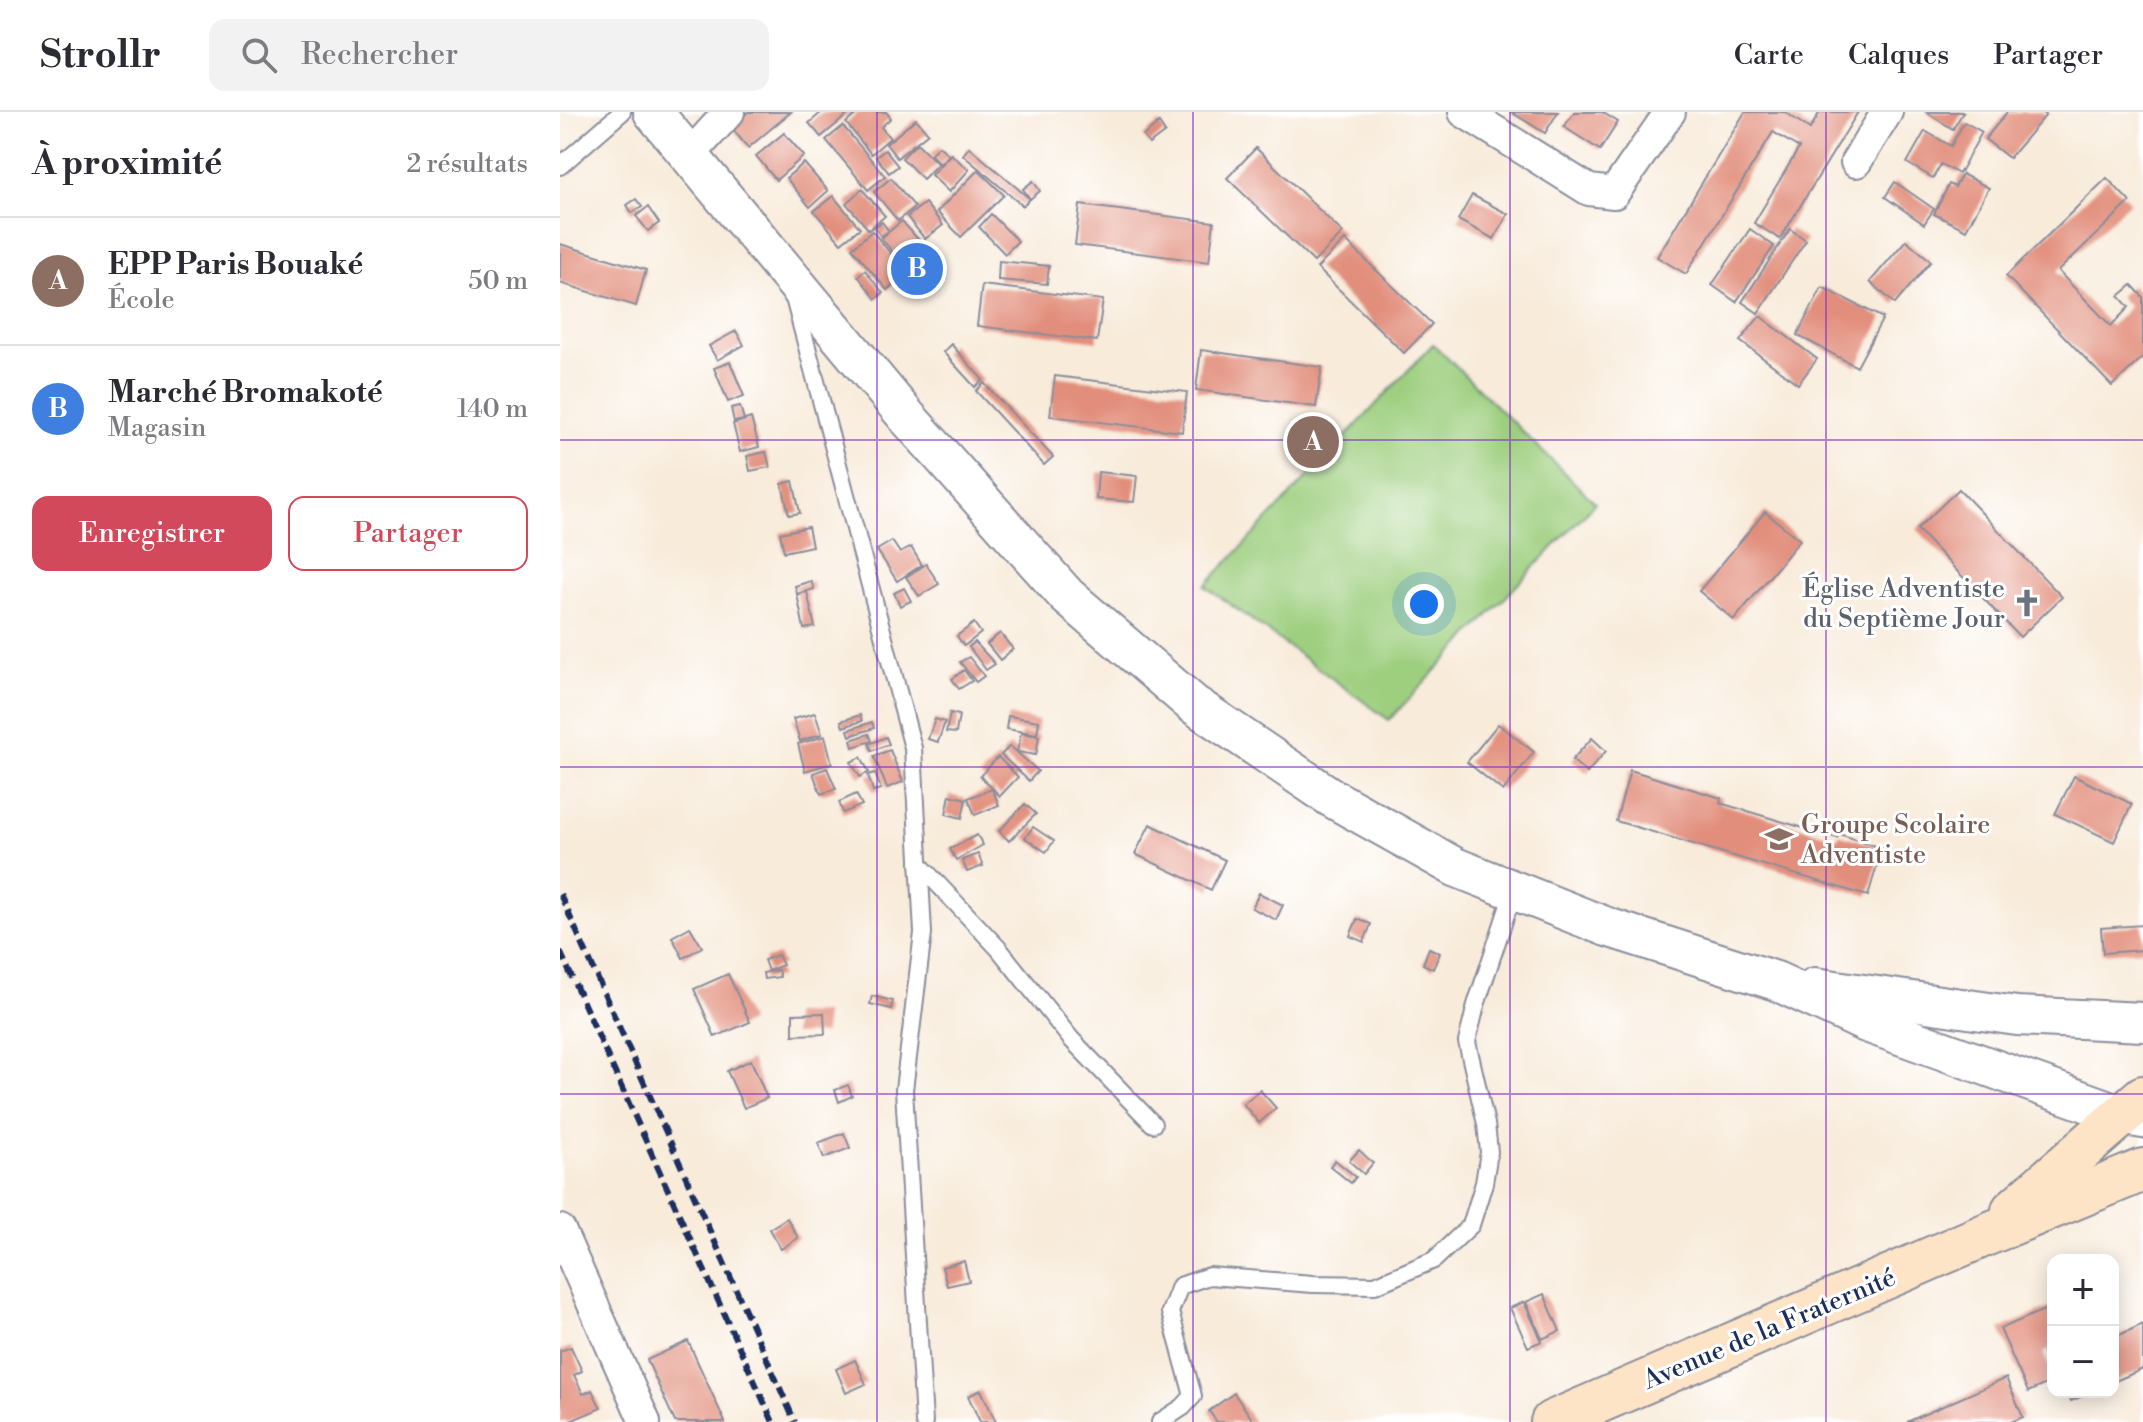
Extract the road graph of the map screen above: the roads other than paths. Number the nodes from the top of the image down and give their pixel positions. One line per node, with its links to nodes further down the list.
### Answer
1 (622, 112): 9 (lane)
2 (653, 112): 7 (street)
3 (729, 112): 7 (street)
4 (1464, 112): 5 (street)
5 (1670, 112)
6 (1887, 112): 8 (street)
7 (689, 156): 10 (street)
8 (1856, 162)
9 (560, 166)
10 (787, 273): 11 (lane); 12 (street)
11 (919, 864): 16 (lane); 21 (lane)
12 (1514, 890): 13 (street); 22 (lane)
13 (1776, 981): 14 (street); 15 (street)
14 (2143, 1022)
15 (2137, 1111): 19 (main road, Avenue de la Fraternité)
16 (1153, 1124)
17 (2143, 1170): 19 (main road, Avenue de la Fraternité)
18 (560, 1230): 20 (street)
19 (1985, 1235): 23 (main road, Avenue de la Fraternité)
20 (645, 1422)
21 (924, 1422)
22 (1160, 1422)
23 (1552, 1422)

